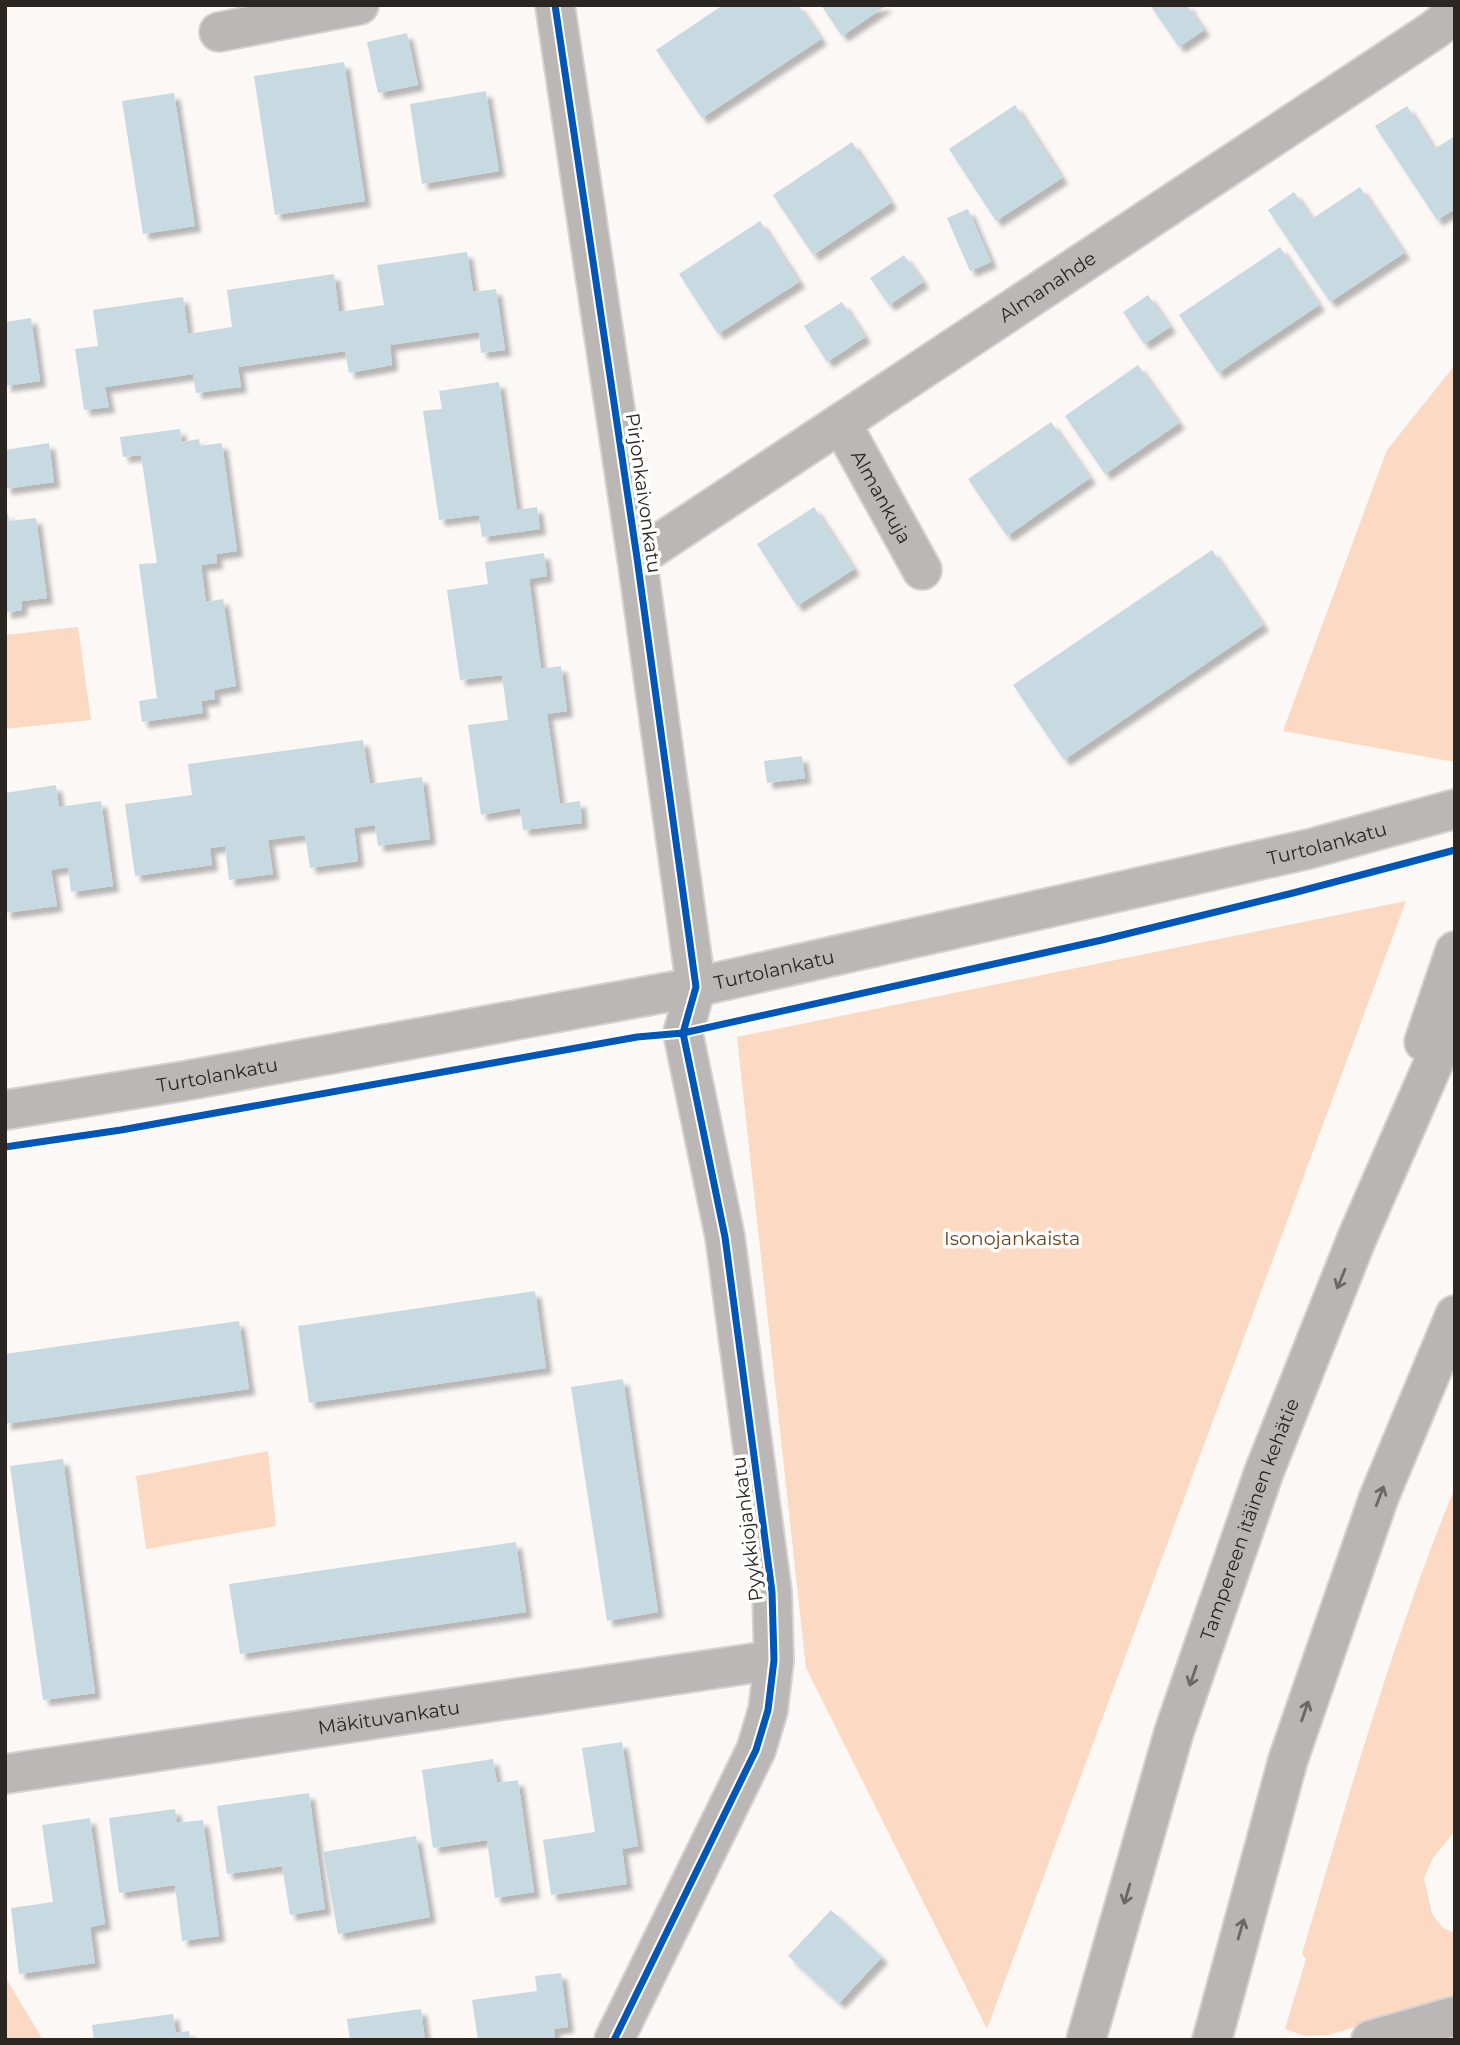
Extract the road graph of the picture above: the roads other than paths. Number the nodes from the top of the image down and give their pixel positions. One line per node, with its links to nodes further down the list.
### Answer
1 (359, 5): 4 (street)
2 (555, 5): 6 (main road, Pirjonkaivonkatu)
3 (1455, 13): 5 (street, Almanahde)
4 (219, 32)
5 (841, 423): 6 (street, Almanahde); 7 (street, Almankuja)
6 (637, 558): 10 (main road, Pirjonkaivonkatu)
7 (922, 569)
8 (1455, 809): 10 (main road, Turtolankatu)
9 (1455, 951): 13 (highway)
10 (696, 987): 12 (main road, Turtolankatu); 15 (street, Pyykkiojankatu)
11 (1455, 1014): 13 (highway, Tampereen itäinen kehätie)
12 (5, 1110)
13 (1357, 1238): 18 (highway, Tampereen itäinen kehätie, one-way to 18)
14 (1455, 1315): 20 (highway, one-way to 14)
15 (774, 1660): 16 (street, Mäkituvankatu); 19 (street, Pyykkiojankatu)
16 (5, 1774)
17 (1455, 2016): 21 (street)
18 (1087, 2036)
19 (614, 2040)
20 (1212, 2040)
21 (1371, 2040)

